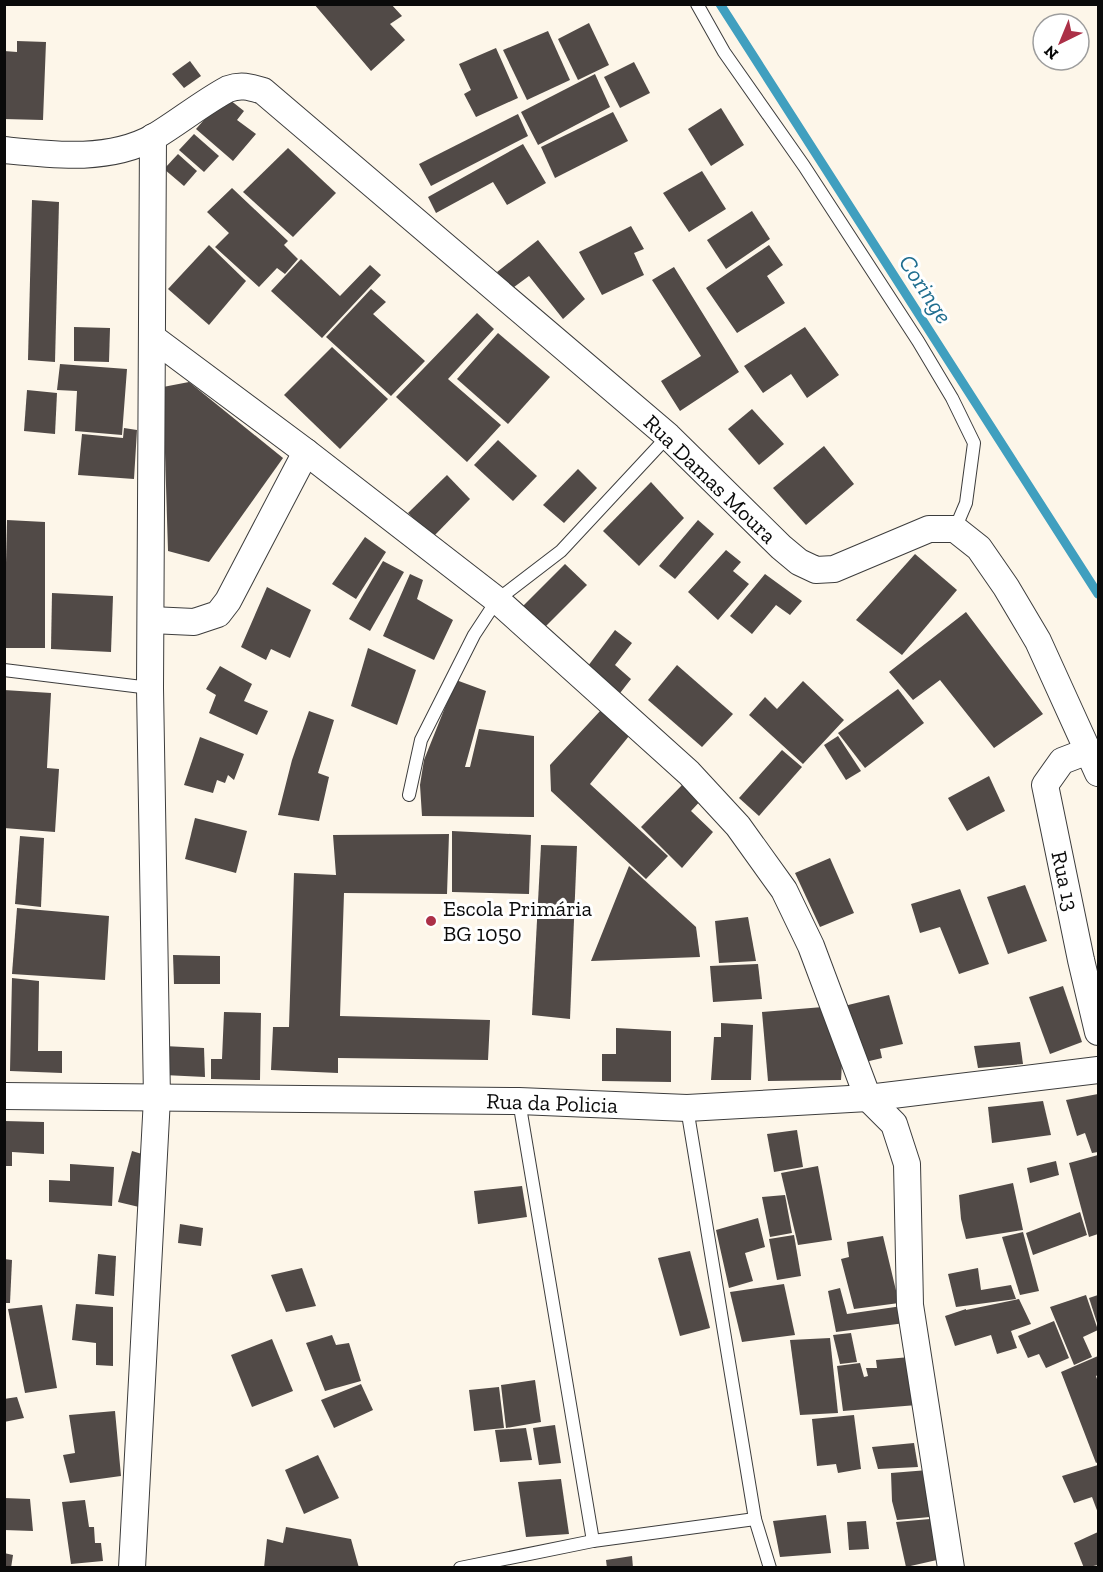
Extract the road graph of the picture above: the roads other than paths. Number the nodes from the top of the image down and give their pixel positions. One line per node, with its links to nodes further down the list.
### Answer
1 (697, 4): 7 (lane)
2 (153, 137): 3 (street); 4 (street); 5 (street, Rua Damas Moura)
3 (4, 150)
4 (153, 338): 6 (street); 9 (street)
5 (668, 436): 7 (street, Rua Damas Moura); 8 (lane)
6 (306, 452): 8 (street); 9 (street)
7 (955, 529): 12 (street)
8 (497, 600): 13 (lane); 18 (street)
9 (151, 620): 11 (street)
10 (4, 670): 11 (lane)
11 (150, 688): 17 (street)
12 (1093, 762): 14 (street, Rua 13)
13 (409, 795)
14 (1098, 1032)
15 (1098, 1070): 18 (street, Rua da Policia)
16 (4, 1096): 17 (street, Rua da Policia)
17 (157, 1098): 19 (street, Rua da Policia); 23 (street)
18 (868, 1098): 20 (street, Rua da Policia); 26 (street)
19 (519, 1101): 20 (street, Rua da Policia); 22 (lane)
20 (687, 1108): 21 (lane)
21 (755, 1519): 22 (lane); 25 (lane)
22 (593, 1541): 24 (lane)
23 (132, 1568)
24 (460, 1568)
25 (770, 1568)
26 (951, 1568)

